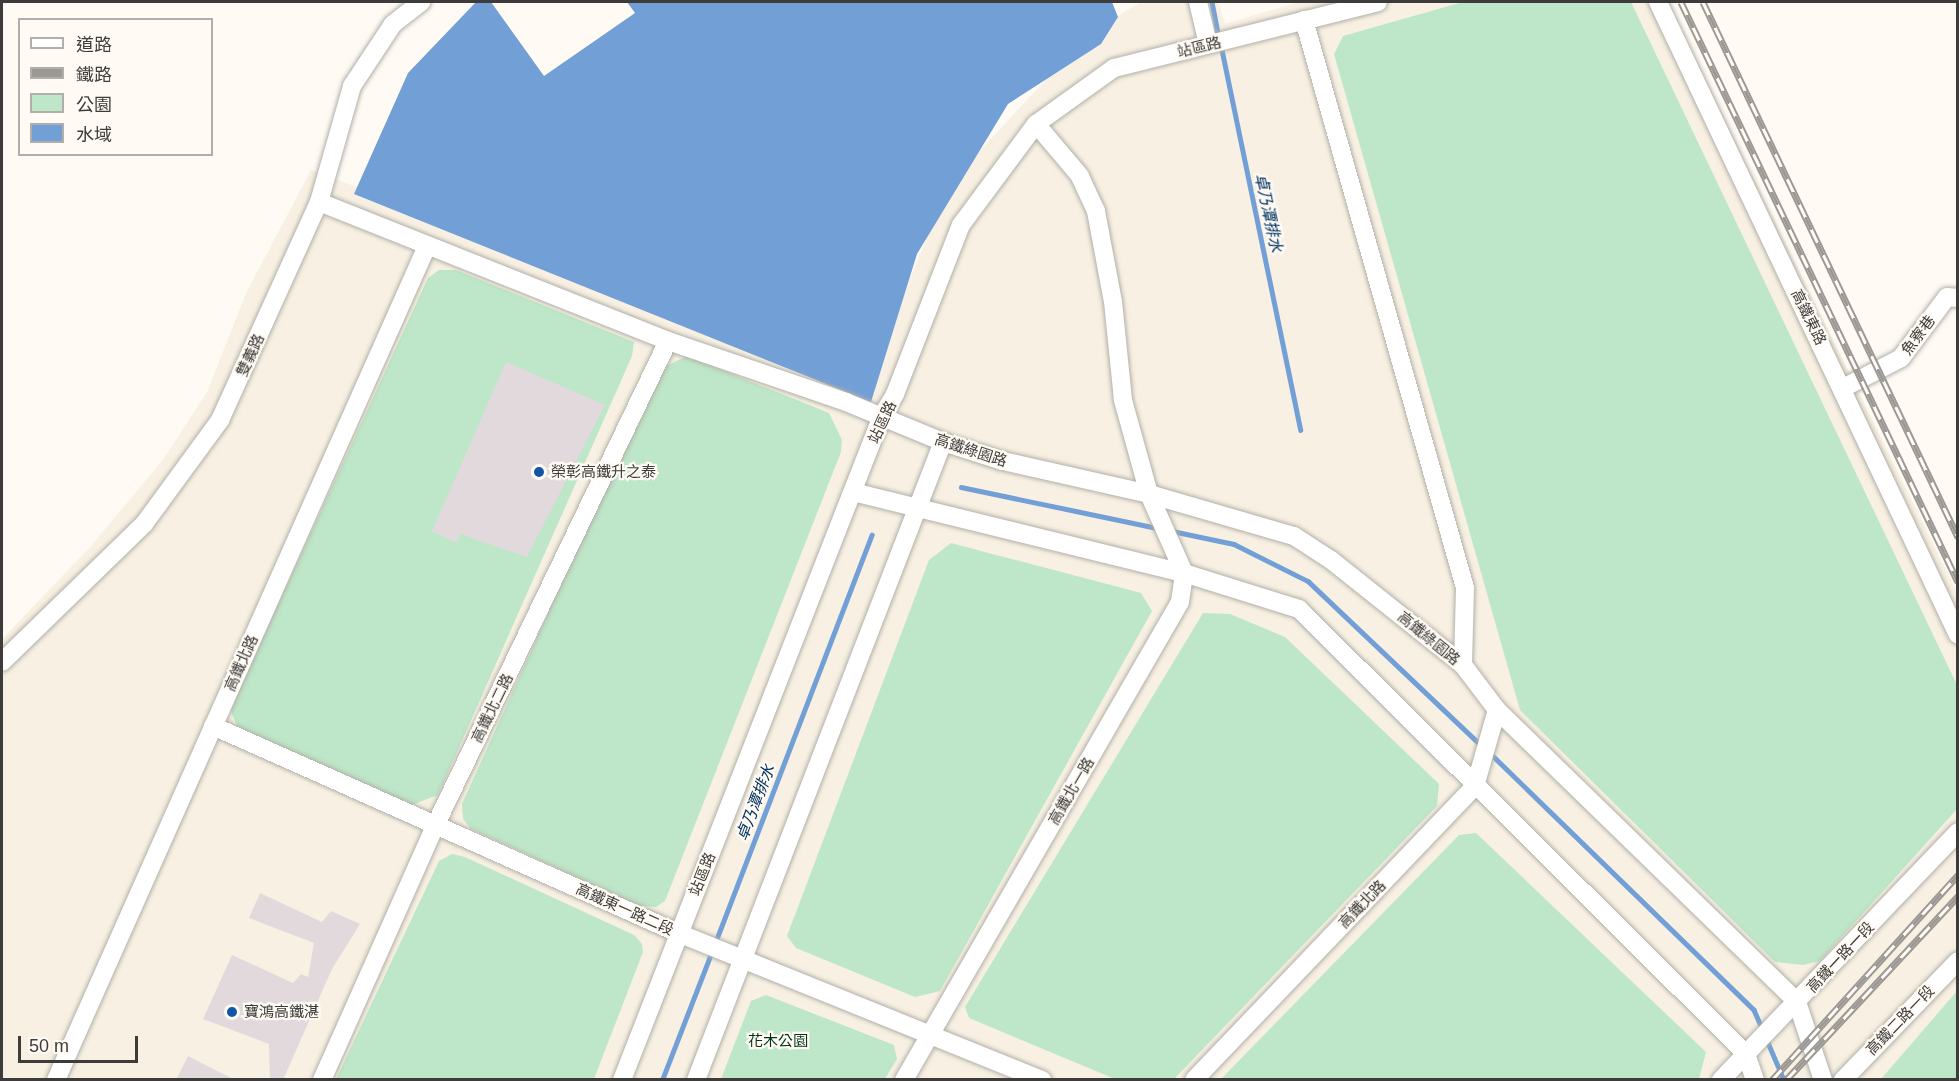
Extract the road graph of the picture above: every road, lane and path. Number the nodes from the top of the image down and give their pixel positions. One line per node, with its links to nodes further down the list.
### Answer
1 (421, 2): 8 (street, 雙義路)
2 (1198, 2): 6 (street)
3 (1378, 2): 5 (street, 站區路)
4 (1658, 2): 12 (street, 高鐵東路)
5 (1304, 20): 6 (street, 站區路); 21 (street)
6 (1216, 42): 7 (street, 站區路)
7 (1036, 124): 13 (street, 站區路); 16 (street)
8 (319, 202): 9 (street, 高鐵綠園路); 20 (street, 雙義路)
9 (427, 246): 11 (street, 高鐵綠園路); 23 (street, 高鐵北路)
10 (1958, 297): 12 (street, 魚寮巷)
11 (668, 341): 13 (street, 高鐵綠園路); 25 (street, 高鐵北二路)
12 (1843, 388): 19 (street, 高鐵東路)
13 (882, 416): 14 (street, 高鐵綠園路); 15 (street, 站區路)
14 (943, 442): 16 (street, 高鐵綠園路); 17 (street)
15 (853, 492): 17 (street); 27 (street, 站區路)
16 (1149, 494): 18 (street); 21 (street, 高鐵綠園路)
17 (919, 509): 18 (street); 28 (street)
18 (1184, 573): 24 (street); 31 (street, 高鐵北一路)
19 (1958, 635)
20 (2, 662)
21 (1463, 665): 22 (street, 高鐵綠園路)
22 (1497, 710): 24 (street, 高鐵北路); 30 (street, 高鐵綠園路)
23 (213, 726): 25 (street, 高鐵東一路二段); 33 (street, 高鐵北路)
24 (1475, 786): 32 (street); 39 (street, 高鐵北路)
25 (436, 824): 27 (street, 高鐵東一路二段); 34 (street, 高鐵北二路)
26 (1958, 832): 30 (street, 高鐵一路一段)
27 (678, 933): 28 (street, 高鐵東一路二段); 35 (street, 站區路)
28 (743, 958): 31 (street, 高鐵東一路二段); 36 (street)
29 (1958, 961): 43 (street, 高鐵二路一段)
30 (1797, 1002): 32 (street, 高鐵一路一段); 42 (street, 高鐵綠園路)
31 (930, 1034): 37 (street, 高鐵北一路); 38 (street, 高鐵東一路二段)
32 (1746, 1054): 40 (street, 高鐵一路一段); 41 (street)
33 (56, 1080)
34 (322, 1080)
35 (622, 1080)
36 (696, 1080)
37 (904, 1080)
38 (1042, 1080)
39 (1194, 1080)
40 (1721, 1080)
41 (1755, 1080)
42 (1822, 1080)
43 (1843, 1080)

